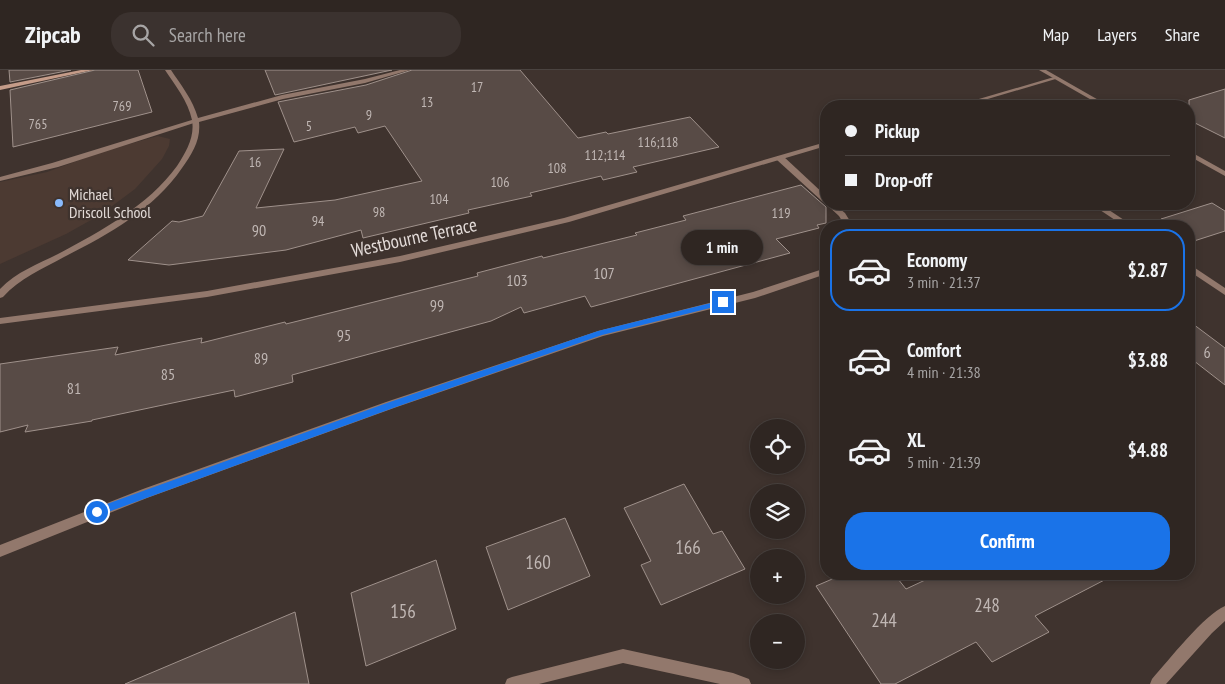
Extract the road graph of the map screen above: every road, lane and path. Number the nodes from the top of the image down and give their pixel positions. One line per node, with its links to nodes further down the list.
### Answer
1 (90, 70): 5 (main road)
2 (168, 70): 10 (street)
3 (407, 70): 10 (street)
4 (1042, 70): 6 (street)
5 (80, 71): 7 (main road)
6 (1056, 78): 8 (street); 9 (street)
7 (0, 88)
8 (979, 100)
9 (1095, 100)
10 (196, 121): 15 (street); 24 (street)
11 (820, 146): 13 (street, Westbourne Terrace)
12 (1195, 156): 14 (street)
13 (780, 158): 16 (street); 25 (street, Westbourne Terrace)
14 (1225, 174)
15 (0, 179)
16 (820, 195)
17 (837, 210): 19 (street)
18 (1104, 210): 20 (street)
19 (845, 220)
20 (1120, 220)
21 (1195, 271): 23 (street)
22 (820, 273): 26 (street)
23 (1225, 292)
24 (0, 295)
25 (0, 321)
26 (0, 551)
27 (1225, 612): 30 (street)
28 (512, 684): 29 (street)
29 (744, 684)
30 (1157, 684)

